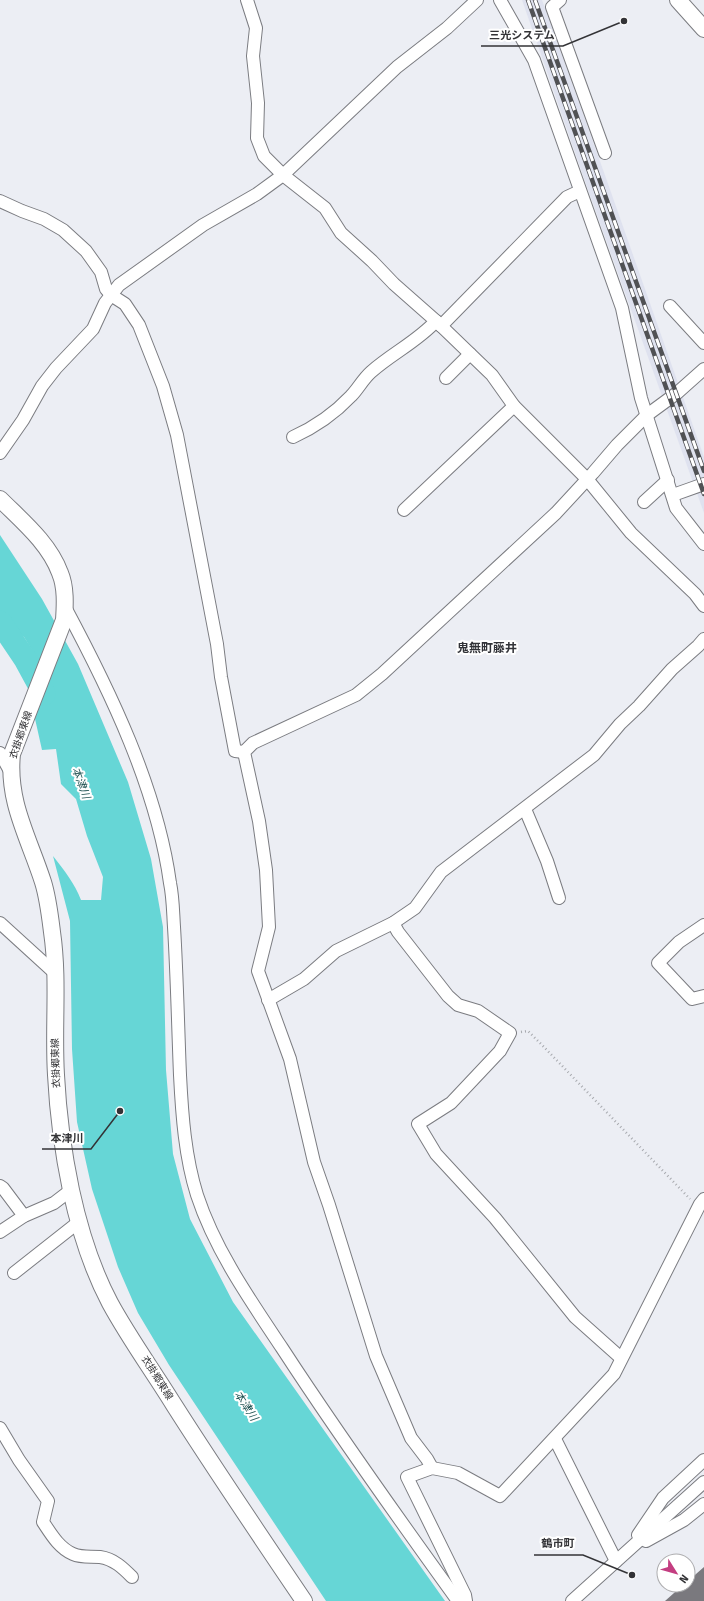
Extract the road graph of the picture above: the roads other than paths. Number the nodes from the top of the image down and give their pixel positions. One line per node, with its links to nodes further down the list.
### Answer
1 (247, 0): 8 (street)
2 (477, 0): 8 (street)
3 (500, 0): 9 (street)
4 (560, 0): 7 (street)
5 (678, 0): 6 (main road)
6 (704, 29)
7 (605, 153)
8 (283, 175): 11 (street); 13 (street)
9 (580, 191): 13 (street); 19 (street)
10 (0, 202): 11 (street)
11 (111, 295): 21 (street); 33 (street)
12 (670, 306): 14 (street)
13 (439, 323): 15 (street); 20 (street)
14 (704, 343)
15 (470, 354): 17 (street); 18 (street)
16 (704, 370): 19 (street)
17 (446, 378)
18 (514, 406): 22 (street); 28 (street)
19 (647, 415): 22 (street); 23 (street)
20 (294, 437)
21 (0, 453)
22 (587, 478): 30 (street); 33 (street)
23 (668, 480): 25 (street); 27 (street)
24 (704, 484): 25 (street)
25 (673, 495): 29 (street)
26 (0, 499): 31 (main road, 衣掛郷東線)
27 (644, 502)
28 (404, 510)
29 (704, 544)
30 (704, 606)
31 (65, 613): 34 (main road, 衣掛郷東線); 61 (street)
32 (704, 639): 35 (street)
33 (244, 752): 42 (street)
34 (6, 753): 40 (main road, 衣掛郷東線)
35 (525, 809): 36 (street); 38 (street)
36 (559, 898)
37 (0, 923): 40 (street)
38 (393, 923): 42 (street); 50 (street)
39 (704, 925): 41 (street)
40 (56, 974): 44 (main road, 衣掛郷東線)
41 (704, 996)
42 (268, 1000): 54 (street)
43 (0, 1186): 46 (street)
44 (71, 1190): 46 (street); 47 (main road, 衣掛郷東線)
45 (702, 1202): 50 (street)
46 (24, 1216): 48 (street)
47 (80, 1221): 49 (street); 60 (main road, 衣掛郷東線)
48 (0, 1232)
49 (14, 1273)
50 (621, 1358): 52 (street)
51 (0, 1428): 59 (street)
52 (555, 1439): 54 (street); 58 (street)
53 (704, 1460): 57 (street)
54 (432, 1468): 62 (street)
55 (704, 1482): 57 (street)
56 (704, 1504): 57 (street)
57 (628, 1552): 58 (street)
58 (616, 1561): 63 (street)
59 (132, 1577)
60 (304, 1601)
61 (458, 1601)
62 (466, 1601)
63 (572, 1601)

